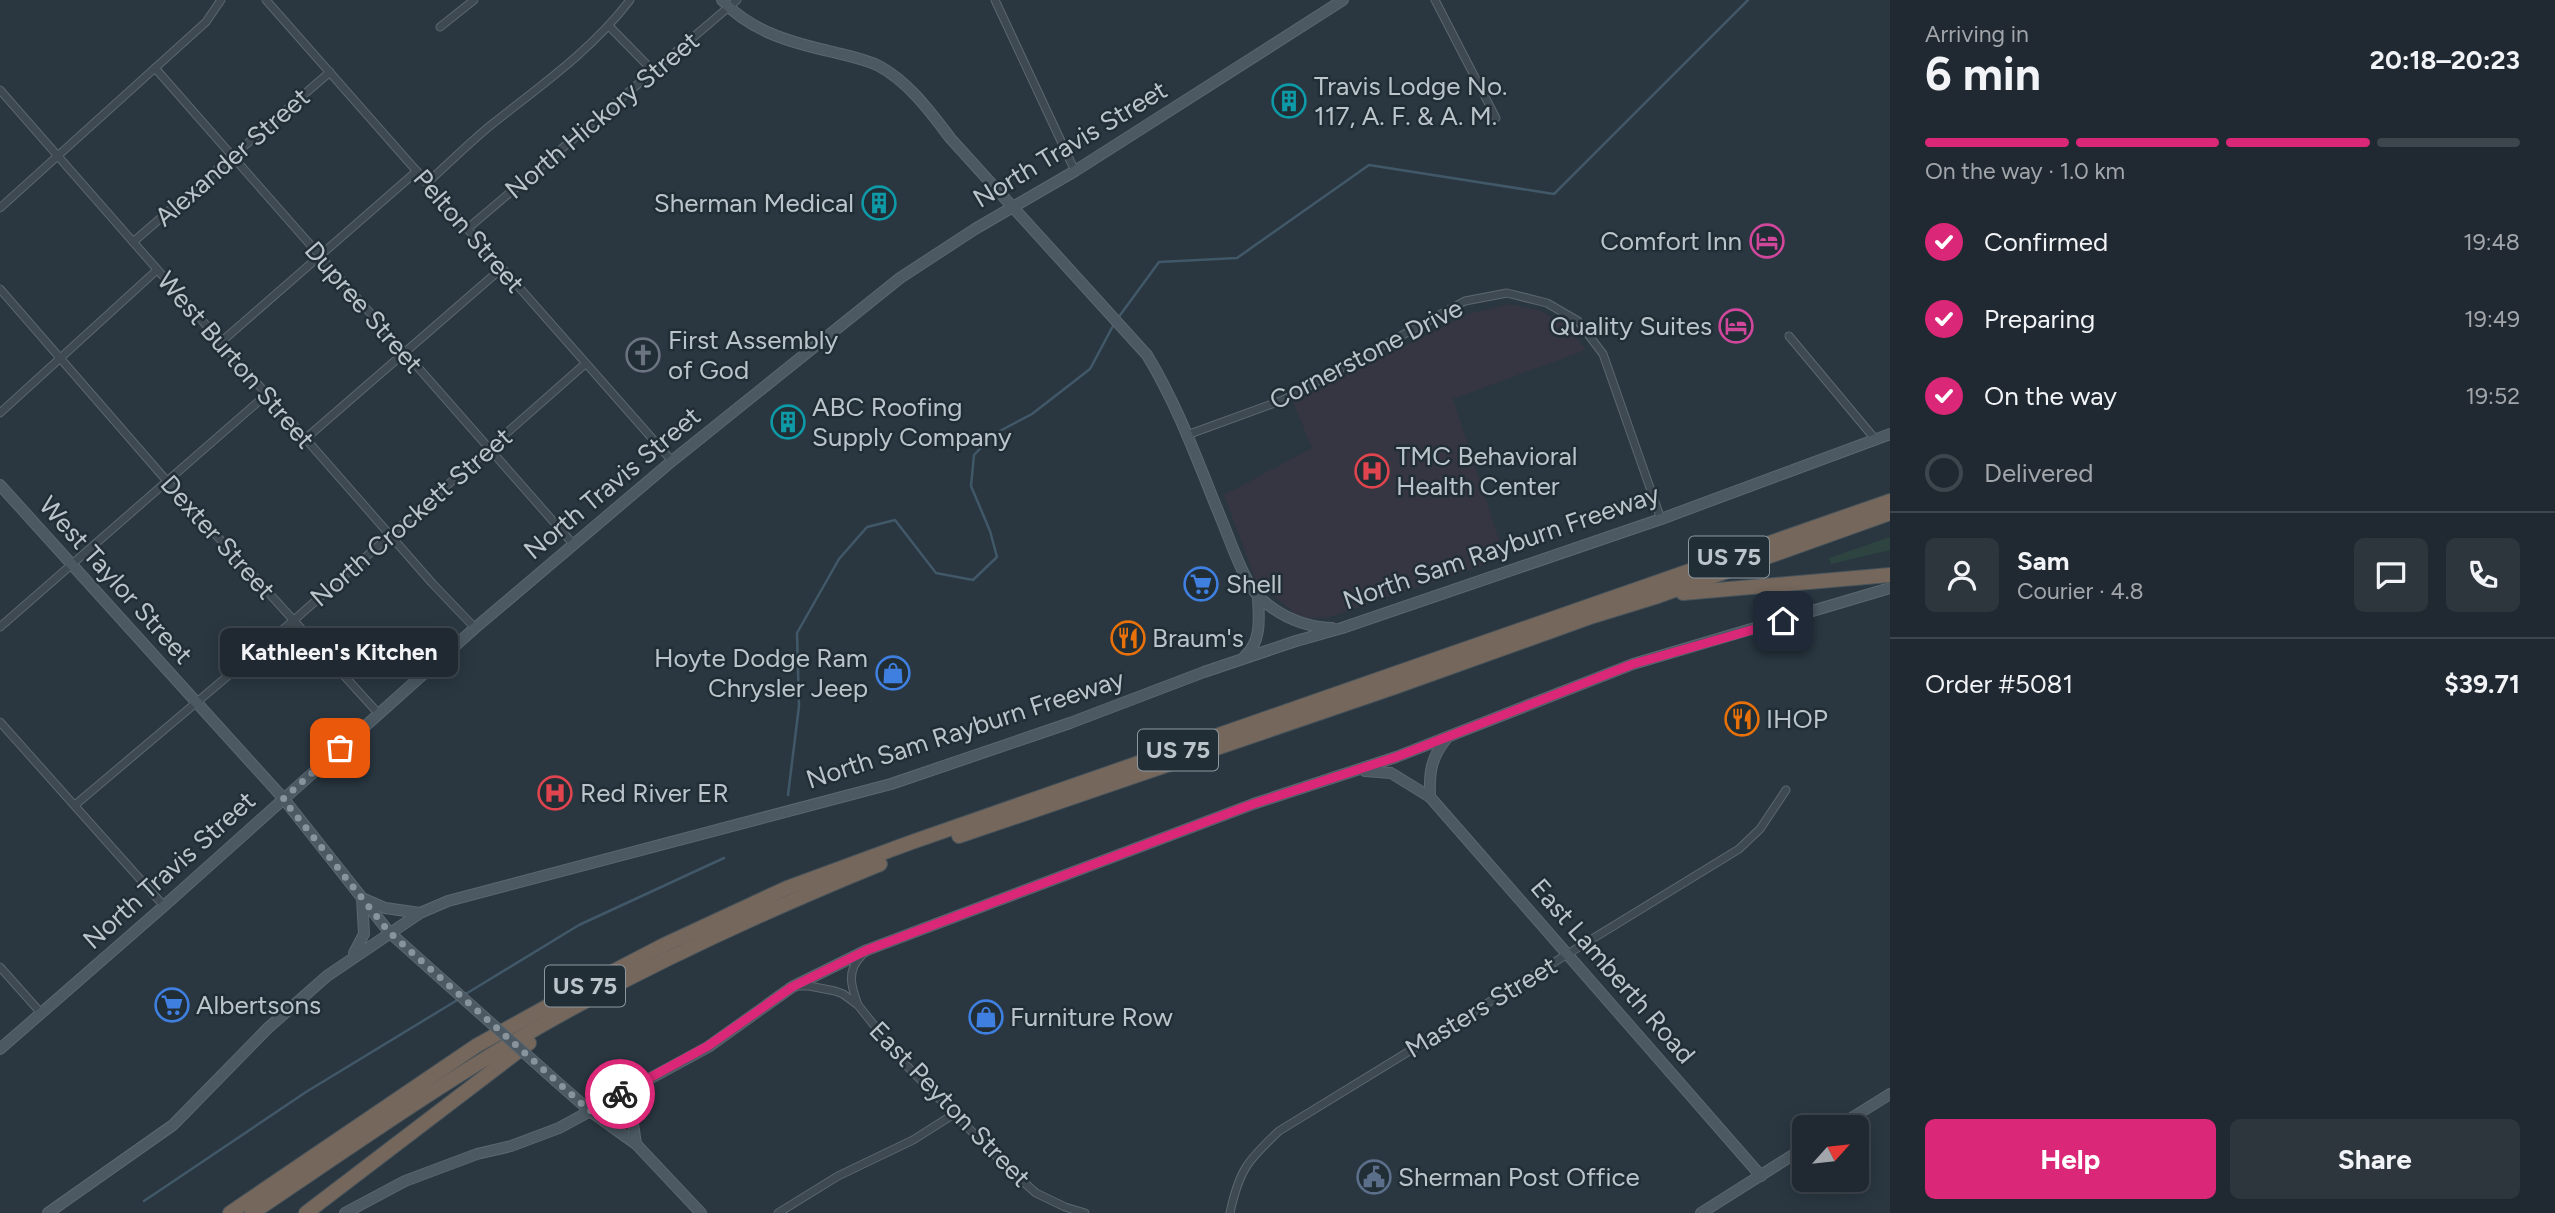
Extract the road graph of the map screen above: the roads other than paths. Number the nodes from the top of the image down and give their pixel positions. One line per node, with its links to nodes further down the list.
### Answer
1 (221, 0): 11 (street)
2 (266, 0): 13 (street, Pelton Street)
3 (474, 0): 9 (street)
4 (630, 0): 10 (street)
5 (995, 0): 18 (street)
6 (1343, 0): 18 (main road, North Travis Street)
7 (1435, 0): 15 (street)
8 (729, 2): 12 (street, North Hickory Street); 22 (main road)
9 (440, 27)
10 (610, 27): 12 (street); 20 (street)
11 (155, 68): 16 (street); 17 (street, Dupree Street)
12 (653, 71): 23 (street, North Hickory Street)
13 (330, 72): 17 (street, Alexander Street); 19 (street, Pelton Street)
14 (0, 90): 16 (street, West Burton Street)
15 (1496, 118)
16 (58, 156): 21 (street); 24 (street, West Burton Street)
17 (233, 157): 24 (street, Alexander Street); 25 (street, Dupree Street)
18 (1075, 171): 22 (main road, North Travis Street)
19 (416, 172): 20 (street, Pelton Street); 25 (street)
20 (427, 183): 23 (street, Pelton Street)
21 (0, 208)
22 (1013, 208): 37 (main road); 41 (main road, North Travis Street)
23 (467, 229): 26 (street, Pelton Street)
24 (133, 242): 27 (street, West Burton Street)
25 (319, 256): 30 (street); 31 (street, Dupree Street)
26 (502, 268): 31 (street); 33 (street, Pelton Street)
27 (158, 270): 30 (street, West Burton Street); 32 (street, Alexander Street)
28 (0, 289): 32 (street, Dexter Street)
29 (1789, 336): 39 (street)
30 (221, 342): 34 (street, West Burton Street)
31 (403, 353): 38 (street); 40 (street, Dupree Street)
32 (61, 358): 35 (street, Alexander Street); 42 (street, Dexter Street)
33 (585, 364): 40 (street, North Crockett Street); 41 (street, Pelton Street)
34 (267, 394): 38 (street, West Burton Street); 42 (street)
35 (0, 413)
36 (1890, 434): 39 (main road, North Sam Rayburn Freeway)
37 (1187, 435): 46 (street, Cornerstone Drive); 53 (main road)
38 (306, 439): 47 (street, West Burton Street)
39 (1875, 439): 46 (main road, North Sam Rayburn Freeway)
40 (488, 449): 47 (street, North Crockett Street); 48 (street, Dupree Street)
41 (672, 461): 48 (main road, North Travis Street)
42 (166, 480): 49 (street); 54 (street, Dexter Street)
43 (0, 485): 49 (main road, West Taylor Street)
44 (1890, 501): 90 (highway, US 75)
45 (1890, 513): 52 (highway, US 75)
46 (1661, 519): 57 (main road, North Sam Rayburn Freeway)
47 (389, 534): 54 (street, North Crockett Street); 56 (street, West Burton Street)
48 (574, 545): 56 (main road, North Travis Street)
49 (72, 564): 55 (street); 59 (main road, West Taylor Street)
50 (1890, 575): 52 (highway)
51 (1890, 588): 62 (main road)
52 (1658, 596): 77 (highway, US 75)
53 (1258, 597): 57 (main road); 58 (main road)
54 (294, 620): 59 (street, North Crockett Street); 60 (street, Dexter Street)
55 (0, 627)
56 (475, 628): 60 (main road, North Travis Street)
57 (1342, 628): 58 (main road, North Sam Rayburn Freeway)
58 (1240, 660): 70 (main road, North Sam Rayburn Freeway)
59 (197, 703): 66 (main road, West Taylor Street); 67 (street, North Crockett Street)
60 (378, 713): 66 (main road, North Travis Street)
61 (0, 722): 67 (street)
62 (1449, 735): 63 (main road); 65 (main road)
63 (1356, 771): 65 (main road, East Lamberth Road); 72 (main road)
64 (1786, 790): 73 (street, Masters Street)
65 (1430, 797): 73 (main road, East Lamberth Road)
66 (283, 799): 68 (main road, West Taylor Street); 69 (main road, North Travis Street)
67 (75, 805): 69 (street)
68 (362, 898): 70 (main road); 71 (main road, West Taylor Street); 74 (main road)
69 (164, 906): 79 (main road, North Travis Street)
70 (420, 913): 71 (main road, North Sam Rayburn Freeway)
71 (389, 932): 74 (main road, North Sam Rayburn Freeway); 83 (main road, West Taylor Street, bridge)
72 (867, 950): 76 (main road); 78 (street, East Peyton Street)
73 (1568, 954): 88 (main road, East Lamberth Road); 97 (street, Masters Street)
74 (352, 957): 89 (main road, North Sam Rayburn Freeway)
75 (0, 967): 79 (street)
76 (792, 987): 78 (street, East Peyton Street); 81 (main road)
77 (577, 1005): 91 (highway, US 75); 92 (highway)
78 (858, 1006): 84 (street, East Peyton Street)
79 (41, 1013): 80 (main road, North Travis Street)
80 (0, 1049)
81 (638, 1085): 83 (main road); 86 (main road)
82 (1890, 1094): 85 (main road)
83 (590, 1111): 86 (main road, West Taylor Street); 93 (main road)
84 (954, 1114): 95 (street); 96 (street, East Peyton Street)
85 (1856, 1115)
86 (636, 1144): 94 (main road, West Taylor Street)
87 (1792, 1156): 88 (main road)
88 (1761, 1176): 98 (main road)
89 (48, 1213)
90 (230, 1213)
91 (252, 1213)
92 (306, 1213)
93 (345, 1213)
94 (701, 1213)
95 (778, 1213)
96 (1085, 1213)
97 (1230, 1213)
98 (1701, 1213)

